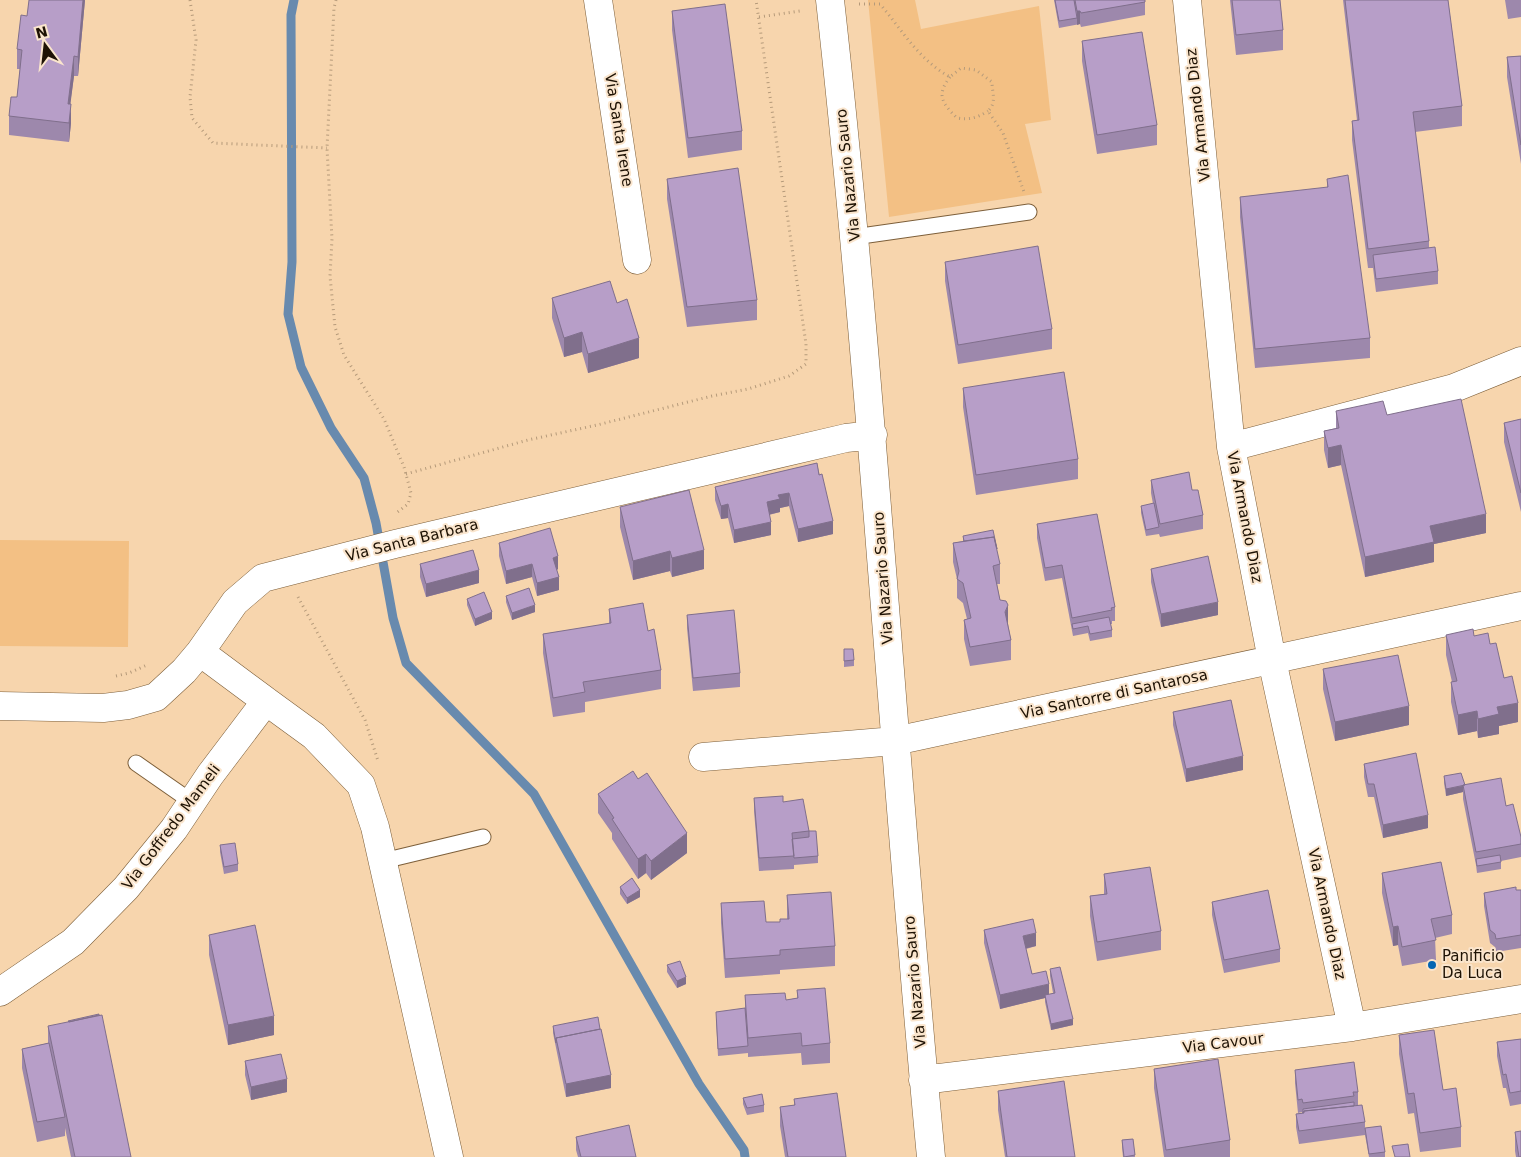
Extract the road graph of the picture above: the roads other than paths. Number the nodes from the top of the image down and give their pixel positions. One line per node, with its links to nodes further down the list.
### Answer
1 (598, 0): 6 (street, Via Santa Irene)
2 (830, 0): 5 (street, Via Nazario Sauro)
3 (1187, 0): 9 (street, Via Armando Diaz)
4 (1029, 212): 5 (lane)
5 (854, 237): 8 (street, Via Nazario Sauro)
6 (637, 260)
7 (1521, 361): 9 (street)
8 (873, 435): 11 (street, Via Santa Barbara); 15 (street, Via Nazario Sauro)
9 (1231, 447): 12 (street, Via Armando Diaz)
10 (1521, 606): 12 (street, Via Santorre di Santarosa)
11 (200, 652): 13 (street); 14 (street, Via Santa Barbara)
12 (1272, 660): 15 (street, Via Santorre di Santarosa); 23 (street, Via Armando Diaz)
13 (266, 701): 18 (street, Via Goffredo Mameli); 20 (street)
14 (0, 706)
15 (895, 741): 16 (street, Via Santorre di Santarosa); 24 (street, Via Nazario Sauro)
16 (703, 757)
17 (136, 763): 18 (lane)
18 (192, 802): 21 (street, Via Goffredo Mameli)
19 (483, 837): 20 (lane)
20 (383, 861): 25 (street)
21 (0, 992)
22 (1521, 999): 23 (street, Via Cavour)
23 (1352, 1027): 24 (street, Via Cavour)
24 (924, 1080): 26 (street, Via Nazario Sauro)
25 (449, 1157)
26 (931, 1157)

